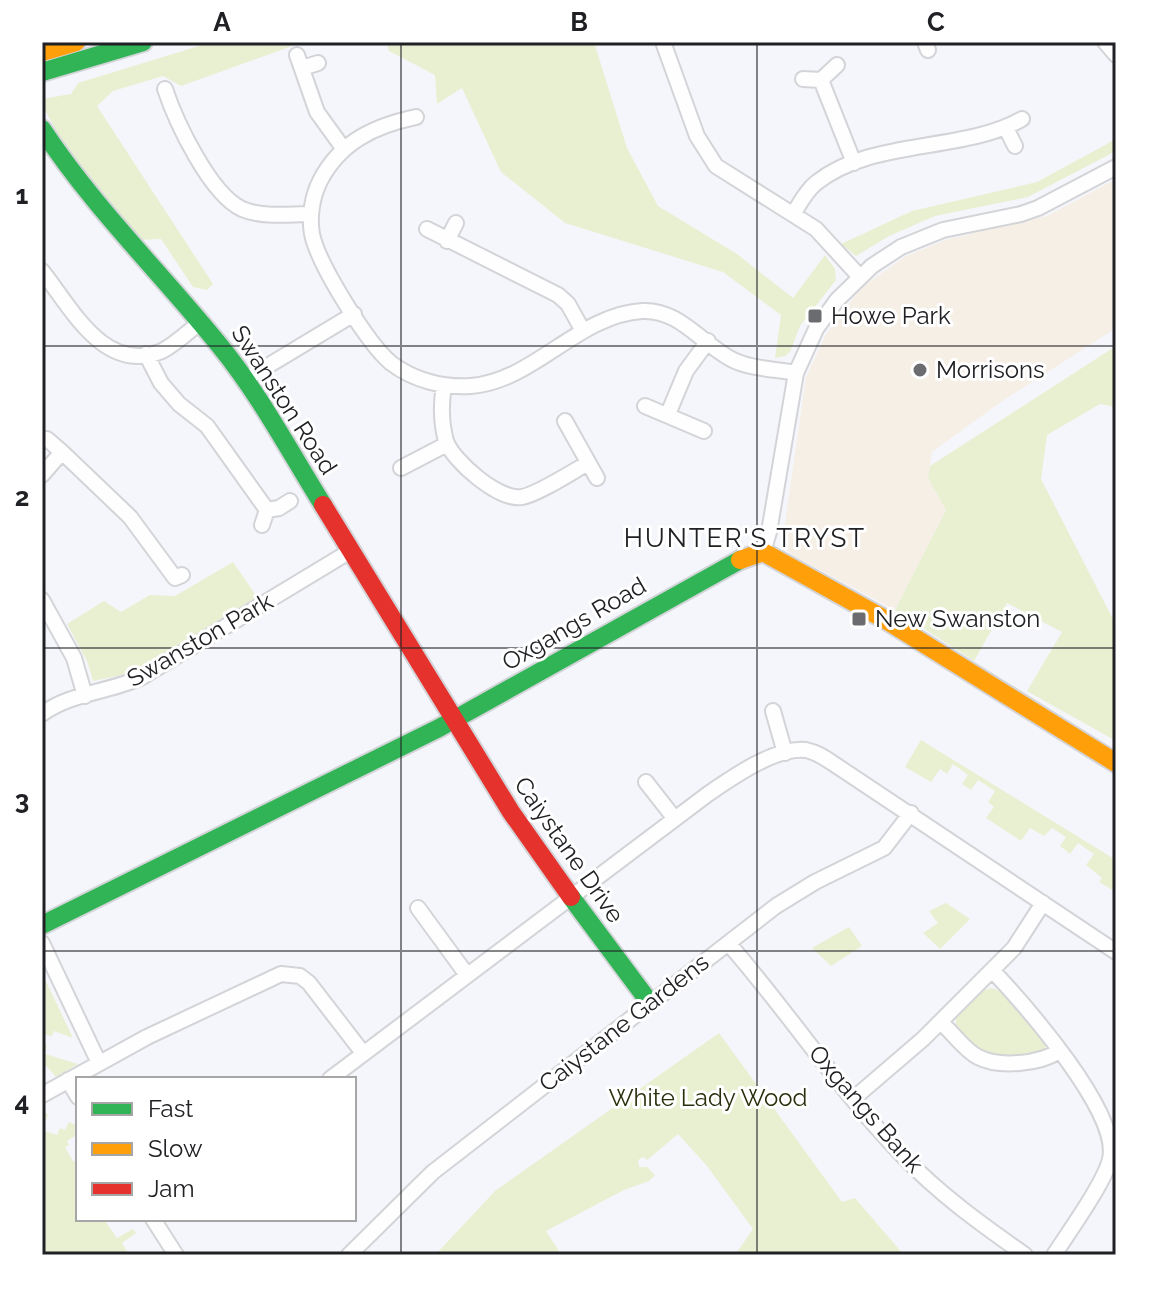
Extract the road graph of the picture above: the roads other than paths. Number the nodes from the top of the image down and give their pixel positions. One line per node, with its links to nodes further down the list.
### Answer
1 (76, 42): 4 (main road)
2 (143, 42): 7 (main road)
3 (663, 42): 19 (street)
4 (42, 52)
5 (318, 63): 16 (street)
6 (837, 65): 9 (street)
7 (42, 72)
8 (803, 79): 9 (street)
9 (821, 80): 17 (street)
10 (165, 89): 20 (street)
11 (416, 117): 16 (street)
12 (1022, 119): 13 (street)
13 (1006, 128): 15 (street); 17 (street)
14 (42, 129): 27 (main road, Swanston Road)
15 (1015, 146)
16 (343, 148): 20 (street)
17 (854, 163): 19 (street)
18 (1116, 167): 25 (street)
19 (794, 213): 25 (street)
20 (311, 214): 26 (street)
21 (456, 223): 23 (street)
22 (427, 229): 23 (street)
23 (447, 241): 28 (street)
24 (42, 271): 30 (street)
25 (860, 277): 31 (street)
26 (354, 314): 32 (street); 33 (street)
27 (202, 321): 30 (street); 32 (main road, Swanston Road)
28 (583, 331): 29 (street); 33 (street)
29 (708, 341): 31 (street); 35 (street)
30 (146, 354): 46 (street)
31 (796, 373): 49 (street)
32 (246, 379): 48 (main road, Swanston Road)
33 (444, 385): 39 (street)
34 (645, 406): 35 (street)
35 (668, 414): 37 (street)
36 (565, 421): 41 (street)
37 (704, 431)
38 (47, 439): 40 (street)
39 (447, 444): 41 (street); 42 (street)
40 (62, 452): 43 (street); 50 (street)
41 (588, 463): 44 (street)
42 (401, 468)
43 (42, 475)
44 (597, 478)
45 (290, 501): 46 (street)
46 (267, 510): 47 (street)
47 (262, 525)
48 (352, 550): 52 (street, Swanston Park); 55 (main road, Swanston Road)
49 (763, 552): 55 (main road, Oxgangs Road); 57 (main road)
50 (182, 575)
51 (42, 600): 52 (street)
52 (85, 696): 54 (street, Swanston Park)
53 (773, 711): 56 (street)
54 (42, 714)
55 (455, 720): 61 (main road, Caiystane Drive); 64 (main road, Oxgangs Road)
56 (785, 753): 59 (street); 60 (street)
57 (1116, 763)
58 (646, 782): 60 (street)
59 (911, 813): 62 (street); 66 (street, Caiystane Gardens)
60 (675, 819): 61 (street)
61 (570, 896): 69 (street); 70 (main road, Caiystane Drive)
62 (1043, 903): 67 (street); 68 (street)
63 (418, 908): 69 (street)
64 (42, 925)
65 (42, 943): 74 (street)
66 (728, 943): 70 (street, Caiystane Gardens); 79 (street, Oxgangs Bank)
67 (1116, 952)
68 (992, 970): 71 (street); 72 (street)
69 (467, 975): 73 (street)
70 (650, 1003): 82 (street, Caiystane Gardens)
71 (940, 1022): 72 (street); 79 (street)
72 (1059, 1051): 84 (street)
73 (363, 1053): 74 (street); 75 (street)
74 (99, 1063): 76 (street)
75 (333, 1077)
76 (68, 1080): 77 (street); 78 (street)
77 (76, 1094)
78 (42, 1095)
79 (853, 1099): 83 (street, Oxgangs Bank)
80 (154, 1221): 81 (street)
81 (176, 1255)
82 (349, 1255)
83 (1025, 1255)
84 (1054, 1255)

